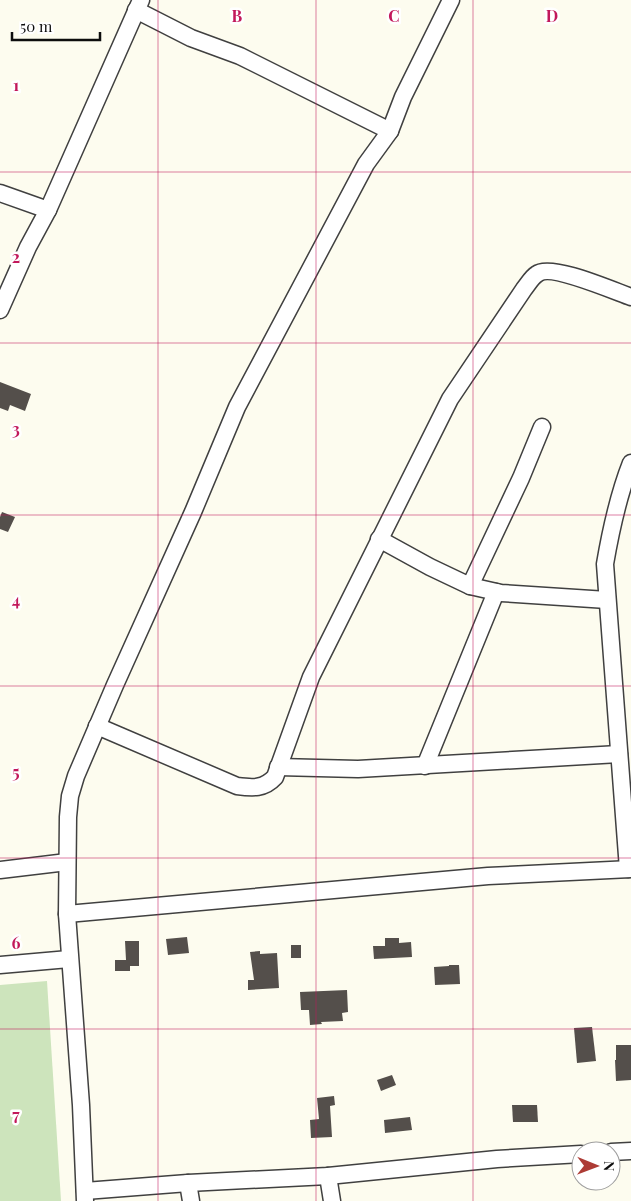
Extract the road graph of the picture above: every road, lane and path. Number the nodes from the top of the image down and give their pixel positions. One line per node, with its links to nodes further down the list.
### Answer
1 (451, 0): 3 (street)
2 (138, 5): 3 (street); 5 (street)
3 (390, 131): 14 (street)
4 (0, 193): 5 (street)
5 (48, 210): 7 (street)
6 (631, 297): 10 (street)
7 (0, 310)
8 (542, 427): 11 (street)
9 (631, 463): 13 (street)
10 (379, 539): 11 (street); 17 (street)
11 (470, 586): 12 (street)
12 (496, 592): 13 (street); 16 (street)
13 (607, 600): 15 (street)
14 (97, 726): 17 (street); 18 (street)
15 (620, 754): 16 (street); 19 (street)
16 (426, 766): 17 (street)
17 (278, 768)
18 (67, 862): 20 (street); 21 (street)
19 (629, 869): 21 (street)
20 (0, 870)
21 (67, 914): 22 (street)
22 (69, 959): 23 (street); 27 (street)
23 (0, 965)
24 (571, 1155): 25 (street)
25 (328, 1176): 26 (street); 29 (street)
26 (188, 1183): 27 (street); 28 (street)
27 (85, 1196)
28 (191, 1201)
29 (332, 1201)

